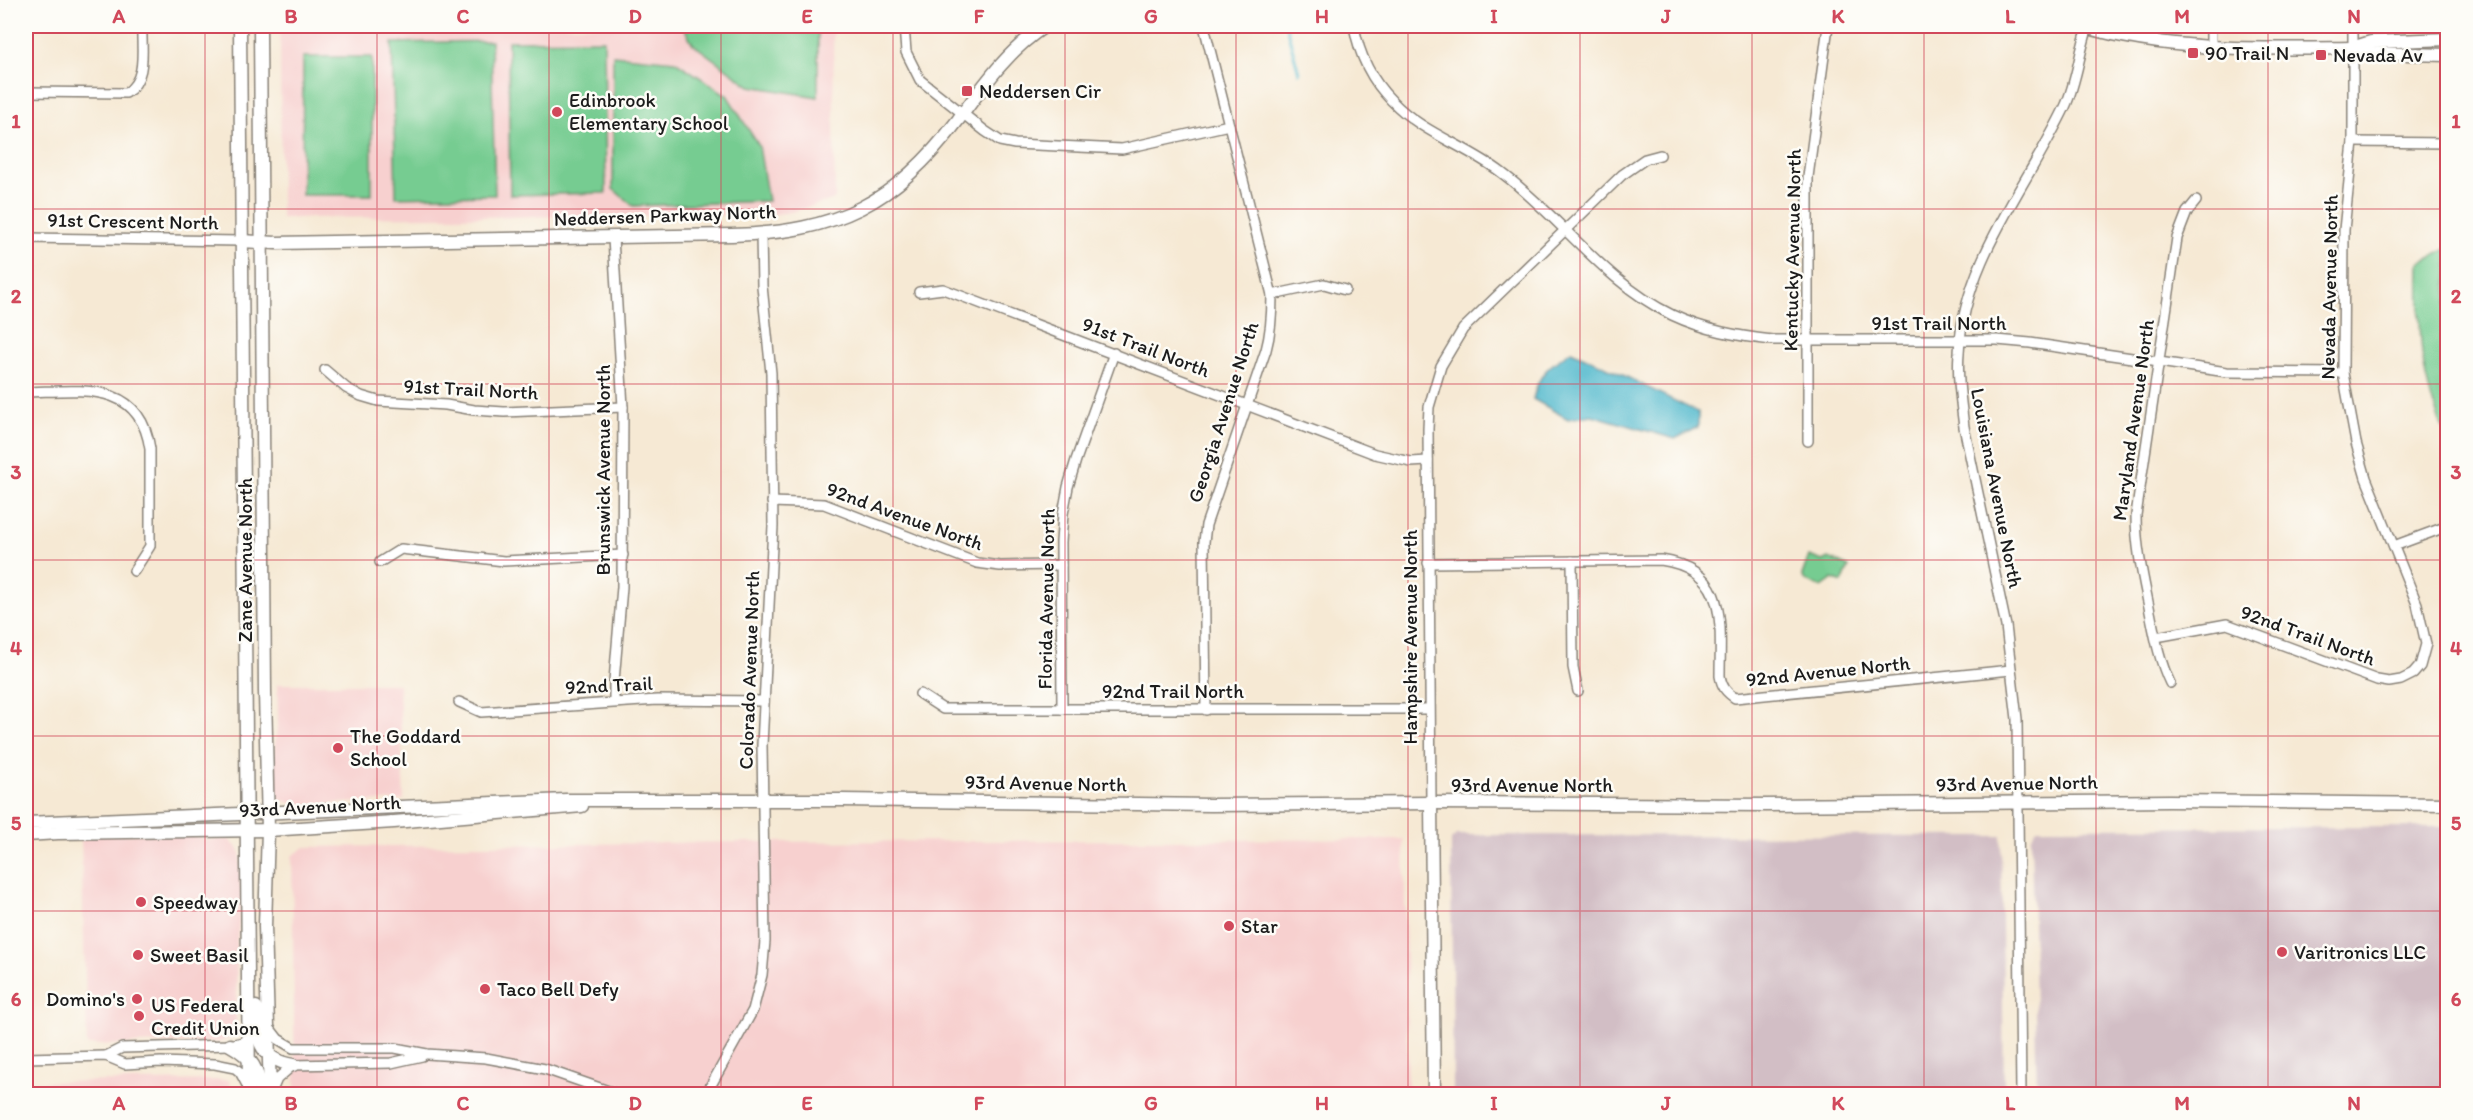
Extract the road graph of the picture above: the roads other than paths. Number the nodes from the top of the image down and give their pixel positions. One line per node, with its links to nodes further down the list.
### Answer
1 (141, 26): 16 (street)
2 (240, 26): 27 (street, Zane Avenue North)
3 (260, 26): 28 (street, Zane Avenue North)
4 (904, 26): 17 (street)
5 (1045, 26): 17 (street, Neddersen Parkway North)
6 (1204, 26): 18 (street, Georgia Avenue North)
7 (1354, 26): 23 (street)
8 (1828, 26): 32 (street, Kentucky Avenue North)
9 (2085, 26): 13 (street); 33 (street, Louisiana Avenue North)
10 (2211, 26): 13 (street)
11 (2353, 26): 14 (street, Nevada Avenue North)
12 (2448, 39): 14 (street)
13 (2211, 47): 14 (street)
14 (2352, 48): 15 (street); 19 (street, Nevada Avenue North)
15 (2448, 55)
16 (26, 92)
17 (962, 115): 18 (street); 24 (street, Neddersen Parkway North)
18 (1229, 125): 31 (street, Georgia Avenue North)
19 (2353, 142): 20 (street); 37 (street, Nevada Avenue North)
20 (2448, 143)
21 (1659, 155): 23 (street, Hampshire Avenue North)
22 (2196, 201): 35 (street, Maryland Avenue North)
23 (1566, 230): 32 (street, 91st Trail North); 42 (street, Hampshire Avenue North)
24 (761, 234): 26 (street, Neddersen Parkway North); 43 (street, Colorado Avenue North)
25 (26, 238): 27 (street, 91st Crescent North)
26 (613, 238): 28 (street, Neddersen Parkway North); 40 (street, Brunswick Avenue North)
27 (241, 241): 28 (street, Neddersen Parkway North); 70 (street, Zane Avenue North)
28 (261, 242): 69 (street, Zane Avenue North)
29 (1345, 290): 31 (street)
30 (919, 292): 34 (street, 91st Trail North)
31 (1272, 295): 39 (street, Georgia Avenue North)
32 (1808, 340): 33 (street, 91st Trail North); 41 (street, Kentucky Avenue North)
33 (1960, 340): 35 (street, 91st Trail North); 54 (street, Louisiana Avenue North)
34 (1114, 353): 39 (street, 91st Trail North); 50 (street, Florida Avenue North)
35 (2160, 362): 37 (street, 91st Trail North); 52 (street, Maryland Avenue North)
36 (325, 370): 40 (street, 91st Trail North)
37 (2343, 373): 45 (street, Nevada Avenue North)
38 (26, 392): 51 (street)
39 (1247, 405): 42 (street, 91st Trail North); 63 (street, Georgia Avenue North)
40 (623, 407): 46 (street, Brunswick Avenue North)
41 (1808, 441)
42 (1428, 461): 49 (street, Hampshire Avenue North)
43 (772, 502): 50 (street, 92nd Avenue North); 58 (street, Colorado Avenue North)
44 (2448, 526): 45 (street)
45 (2394, 546): 53 (street, Nevada Avenue North)
46 (623, 555): 48 (street); 60 (street, Brunswick Avenue North)
47 (1572, 561): 49 (street, 92nd Avenue North); 54 (street, 92nd Avenue North); 56 (street)
48 (380, 562)
49 (1428, 563): 62 (street, Hampshire Avenue North)
50 (1061, 565): 61 (street, Florida Avenue North)
51 (134, 571)
52 (2156, 638): 53 (street, 92nd Trail North); 55 (street, Maryland Avenue North)
53 (2426, 644)
54 (2011, 670): 67 (street, Louisiana Avenue North)
55 (2170, 683)
56 (1578, 692)
57 (920, 694): 61 (street, 92nd Trail North)
58 (763, 701): 60 (street, 92nd Trail); 64 (street, Colorado Avenue North)
59 (459, 702): 60 (street, 92nd Trail)
60 (614, 702)
61 (1062, 709): 63 (street, 92nd Trail North)
62 (1429, 709): 63 (street, 92nd Trail North); 66 (street, Hampshire Avenue North)
63 (1206, 710)
64 (763, 799): 65 (street, 93rd Avenue North); 66 (street, 93rd Avenue North); 89 (street, Colorado Avenue North)
65 (615, 801): 69 (street, 93rd Avenue North); 73 (street, 93rd Avenue North)
66 (1431, 803): 67 (street, 93rd Avenue North); 90 (street, Hampshire Avenue North)
67 (2018, 803): 68 (street, 93rd Avenue North); 91 (street, Louisiana Avenue North)
68 (2448, 804)
69 (267, 813): 70 (street, 93rd Avenue North); 73 (street, Zane Avenue North)
70 (245, 814): 71 (street, 93rd Avenue North); 72 (street, Zane Avenue North)
71 (26, 823)
72 (246, 830): 73 (street, 93rd Avenue North); 74 (street, 93rd Avenue North); 75 (street, Zane Avenue North)
73 (268, 830): 76 (street, Zane Avenue North)
74 (26, 835)
75 (247, 937): 77 (street, Zane Avenue North); 81 (street)
76 (268, 1026): 79 (street); 81 (street, Zane Avenue North)
77 (248, 1037): 78 (street); 82 (street, Zane Avenue North)
78 (230, 1045): 80 (street); 82 (street)
79 (427, 1054): 84 (street); 88 (street)
80 (106, 1056): 83 (street); 85 (street)
81 (269, 1056): 84 (street); 87 (street, Zane Avenue North)
82 (248, 1057): 85 (street, Zane Avenue North); 86 (street)
83 (26, 1059)
84 (293, 1065): 87 (street)
85 (249, 1091)
86 (261, 1095)
87 (270, 1095)
88 (617, 1095)
89 (706, 1095)
90 (1434, 1095)
91 (2021, 1095)

